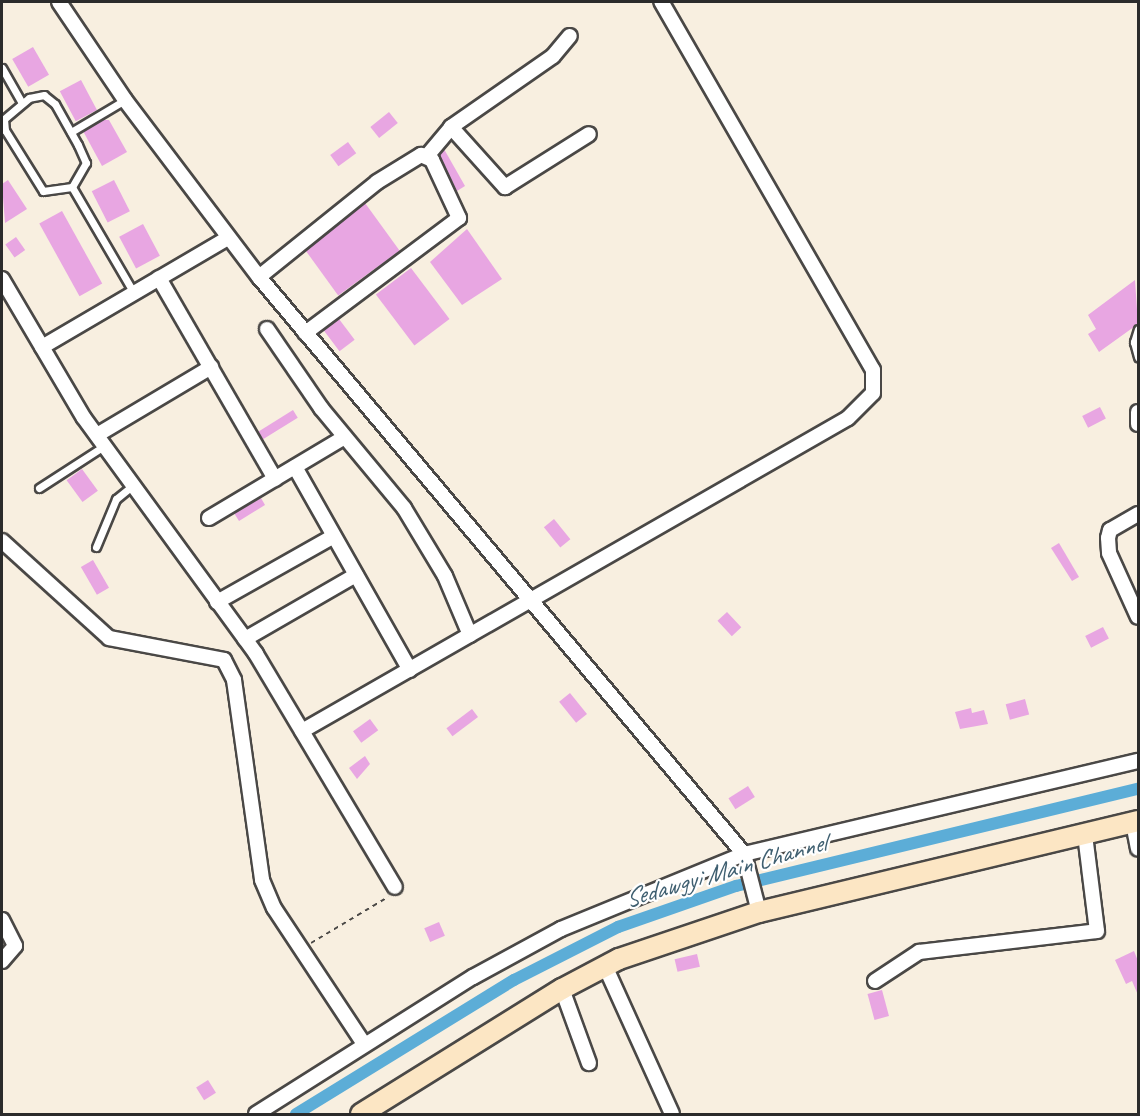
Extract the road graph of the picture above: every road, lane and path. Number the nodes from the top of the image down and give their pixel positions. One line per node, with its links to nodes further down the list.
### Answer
1 (59, 2): 5 (street)
2 (662, 2): 37 (street)
3 (570, 36): 7 (street)
4 (2, 68): 6 (lane)
5 (125, 100): 8 (lane); 12 (street)
6 (22, 103): 8 (lane); 11 (lane)
7 (451, 127): 9 (street); 10 (street)
8 (71, 132): 11 (lane)
9 (589, 134)
10 (426, 156): 13 (street); 19 (street)
11 (72, 187): 16 (lane)
12 (228, 238): 13 (street); 14 (street)
13 (259, 277): 19 (street)
14 (159, 278): 16 (street); 22 (street)
15 (2, 279): 20 (street)
16 (134, 293): 20 (street)
17 (267, 329): 25 (street)
18 (1138, 330): 21 (lane)
19 (305, 333): 37 (street)
20 (42, 347): 26 (street)
21 (1138, 357)
22 (210, 367): 26 (street); 28 (street)
23 (1138, 412): 24 (street)
24 (1138, 424)
25 (345, 437): 27 (street); 40 (street)
26 (100, 441): 29 (street); 30 (lane)
27 (295, 467): 28 (street); 33 (street)
28 (275, 479): 32 (street)
29 (133, 485): 35 (lane); 38 (street)
30 (39, 488)
31 (1138, 514): 39 (street)
32 (208, 518)
33 (334, 536): 36 (street); 38 (street)
34 (2, 541): 52 (street)
35 (96, 547)
36 (356, 575): 41 (street); 42 (street)
37 (530, 601): 40 (street); 48 (street)
38 (217, 602): 41 (street)
39 (1138, 617)
40 (470, 635): 42 (street)
41 (245, 639): 43 (street)
42 (410, 670): 43 (street)
43 (302, 731): 49 (street)
44 (1138, 761): 48 (street)
45 (1136, 822): 46 (street); 47 (street)
46 (1085, 834): 50 (street); 55 (street)
47 (1138, 849)
48 (746, 861): 50 (street); 57 (street)
49 (395, 888): 52 (path)
50 (757, 906): 54 (street)
51 (2, 920): 53 (street)
52 (302, 951): 57 (street)
53 (2, 961)
54 (605, 966): 56 (street); 61 (street)
55 (875, 981)
56 (562, 988): 58 (street); 60 (street)
57 (364, 1044): 59 (street)
58 (590, 1063)
59 (256, 1114)
60 (361, 1114)
61 (672, 1114)

